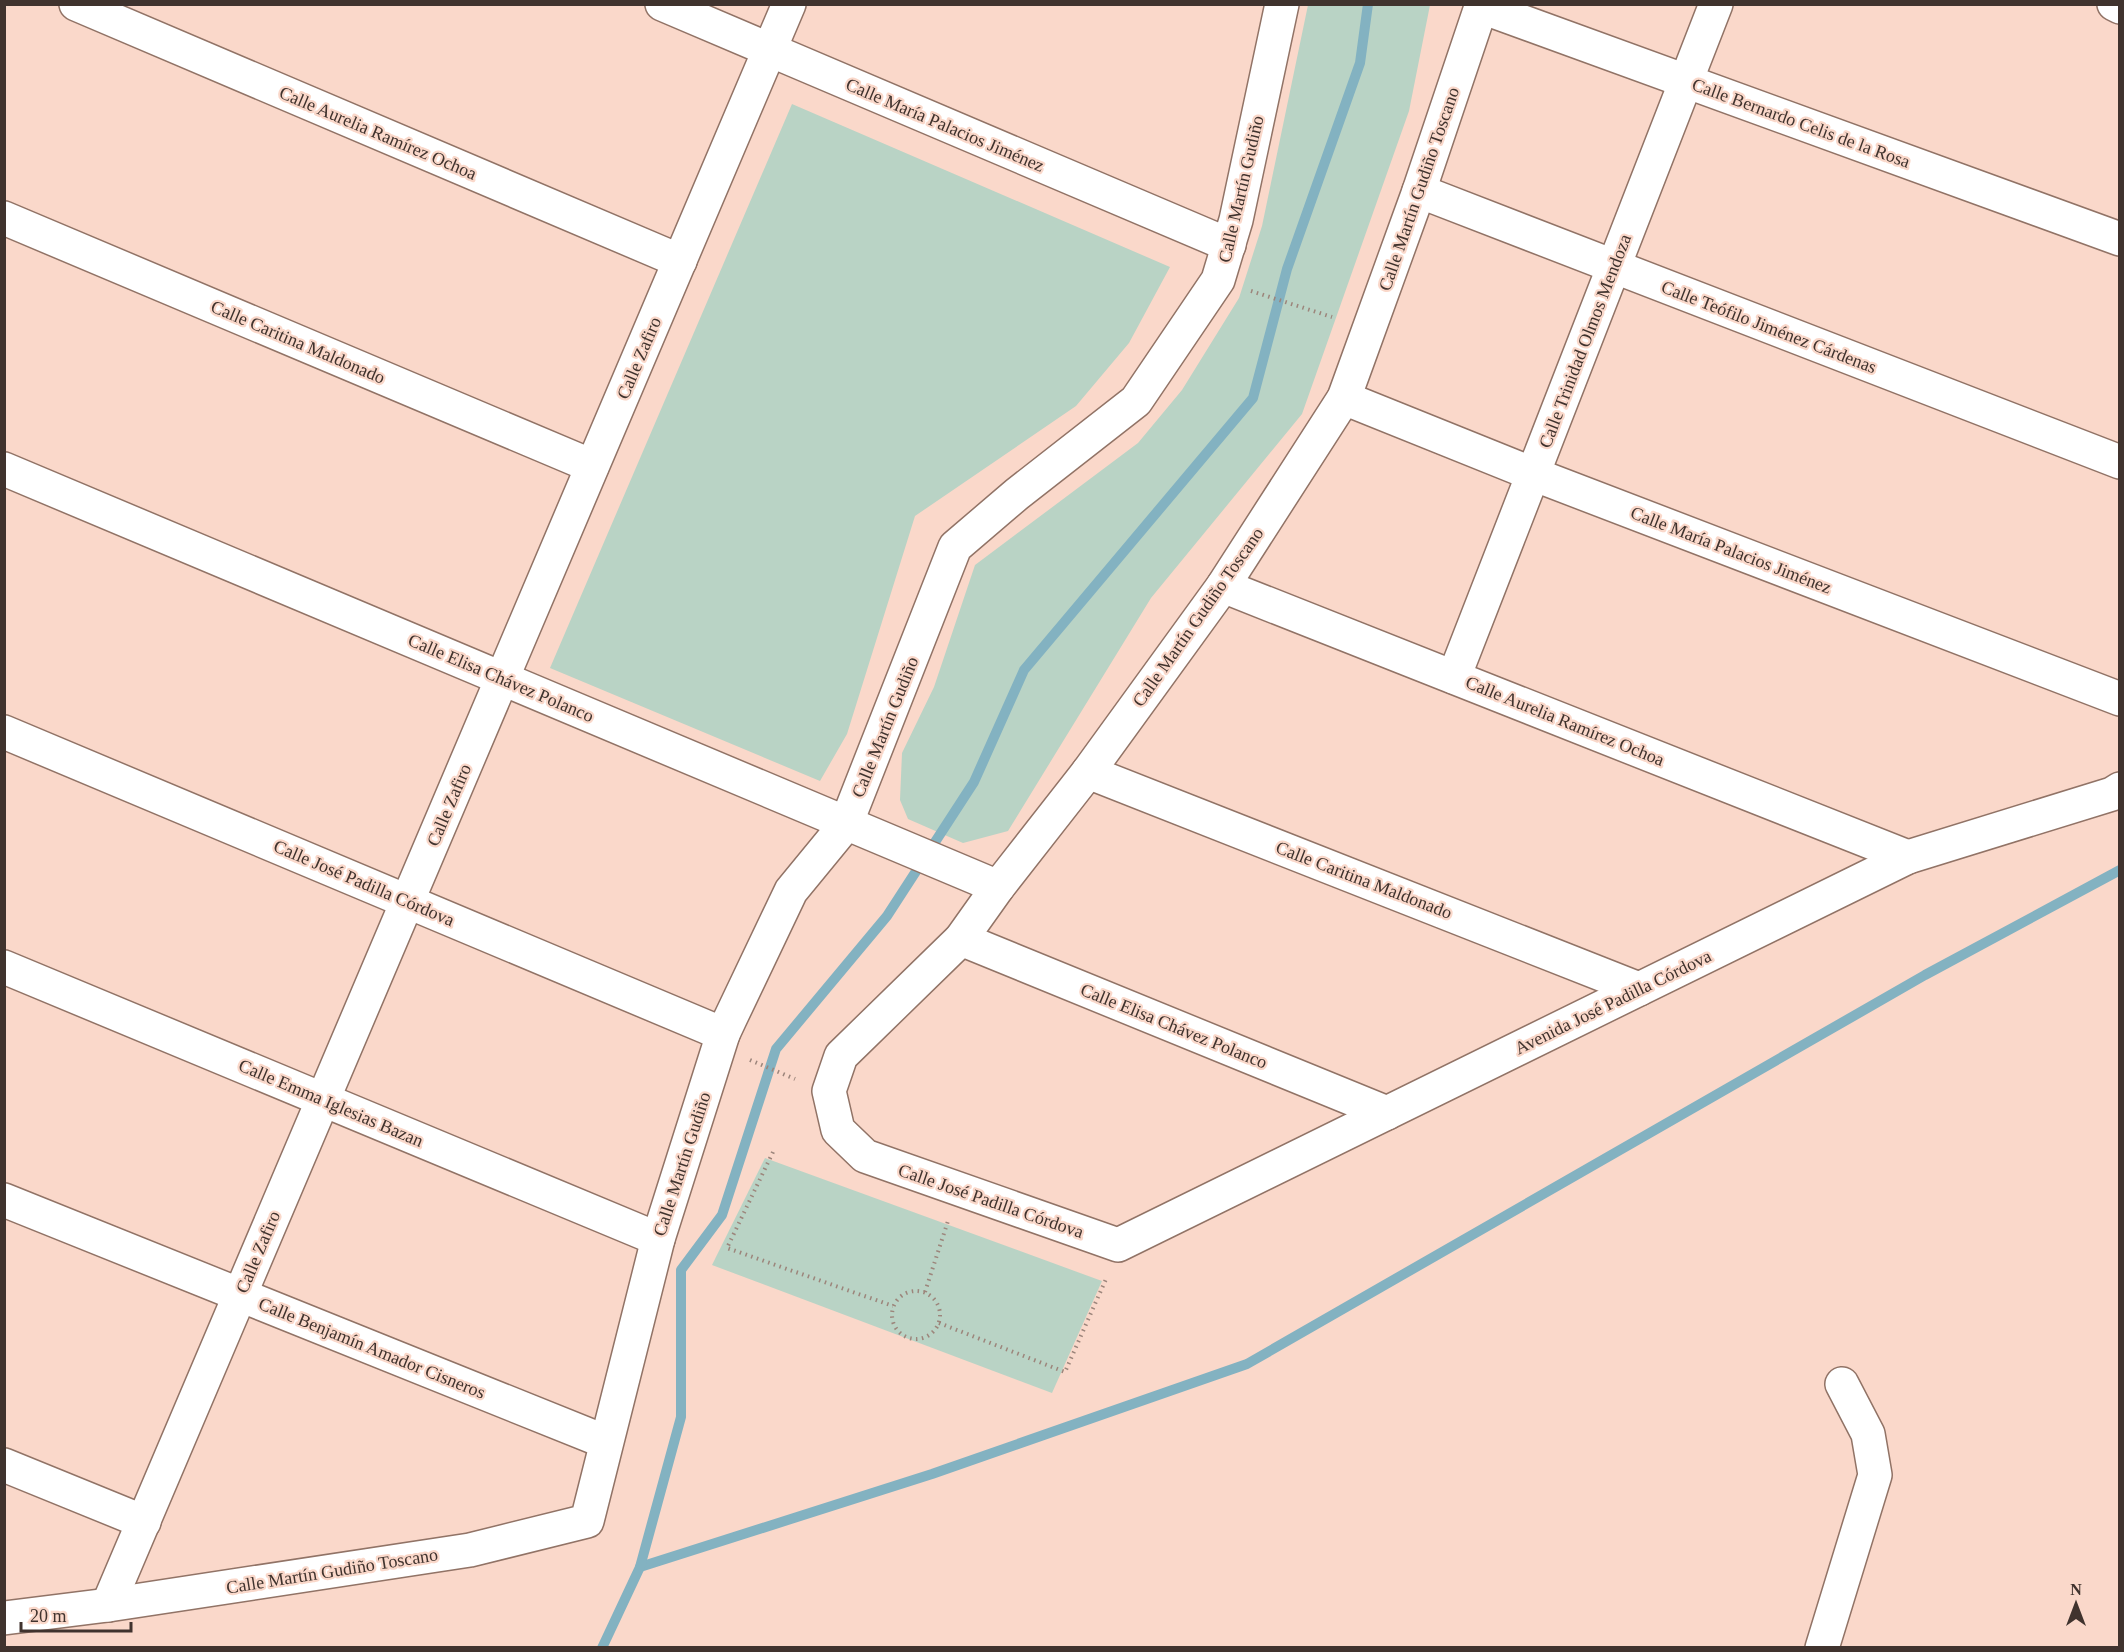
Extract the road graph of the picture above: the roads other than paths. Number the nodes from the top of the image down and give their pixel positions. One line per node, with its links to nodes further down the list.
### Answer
1 (76, 4): 15 (street, Calle Aurelia Ramírez Ochoa)
2 (662, 4): 9 (street, Calle María Palacios Jiménez)
3 (789, 4): 9 (street, Calle Zafiro)
4 (1716, 4): 10 (street, Calle Trinidad Olmos Mendoza)
5 (2114, 4): 8 (street)
6 (1281, 5): 14 (street, Calle Martín Gudiño)
7 (1482, 6): 10 (street, Calle Bernardo Celis de la Rosa); 11 (street, Calle Martín Gudiño Toscano)
8 (2120, 7)
9 (770, 50): 14 (street, Calle María Palacios Jiménez); 15 (street, Calle Zafiro)
10 (1686, 81): 13 (street, Calle Bernardo Celis de la Rosa); 16 (street, Calle Trinidad Olmos Mendoza)
11 (1419, 191): 16 (street, Calle Teófilo Jiménez Cárdenas); 17 (street, Calle Martín Gudiño Toscano)
12 (4, 218): 19 (street, Calle Caritina Maldonado)
13 (2120, 239)
14 (1229, 245): 29 (street, Calle Martín Gudiño)
15 (680, 261): 19 (street, Calle Zafiro)
16 (1614, 267): 18 (street, Calle Teófilo Jiménez Cárdenas); 21 (street, Calle Trinidad Olmos Mendoza)
17 (1344, 398): 21 (street, Calle María Palacios Jiménez); 22 (street, Calle Martín Gudiño Toscano)
18 (2120, 462)
19 (592, 466): 24 (street, Calle Zafiro)
20 (4, 470): 24 (street, Calle Elisa Chávez Polanco)
21 (1533, 474): 23 (street, Calle Trinidad Olmos Mendoza); 25 (street, Calle María Palacios Jiménez)
22 (1223, 586): 23 (street, Calle Aurelia Ramírez Ochoa); 27 (street, Calle Martín Gudiño Toscano)
23 (1454, 677): 30 (street, Calle Aurelia Ramírez Ochoa)
24 (502, 679): 29 (street, Calle Elisa Chávez Polanco); 32 (street, Calle Zafiro)
25 (2120, 699)
26 (4, 732): 32 (street, Calle José Padilla Córdova)
27 (1088, 772): 31 (street, Calle Martín Gudiño Toscano); 35 (street, Calle Caritina Maldonado)
28 (2120, 789): 30 (street, Avenida José Padilla Córdova)
29 (846, 824): 31 (street, Calle Elisa Chávez Polanco); 36 (street, Calle Martín Gudiño)
30 (1908, 857): 35 (street, Avenida José Padilla Córdova)
31 (998, 886): 33 (street, Calle Martín Gudiño Toscano)
32 (408, 902): 36 (street, Calle José Padilla Córdova); 37 (street, Calle Zafiro)
33 (961, 939): 38 (street, Calle Elisa Chávez Polanco); 39 (street, Calle Martín Gudiño Toscano)
34 (4, 967): 37 (street, Calle Emma Iglesias Bazan)
35 (1639, 989): 38 (street, Avenida José Padilla Córdova)
36 (723, 1034): 41 (street, Calle Martín Gudiño)
37 (323, 1100): 41 (street, Calle Emma Iglesias Bazan); 43 (street, Calle Zafiro)
38 (1387, 1113): 42 (street, Avenida José Padilla Córdova)
39 (865, 1156): 42 (street, Calle José Padilla Córdova)
40 (4, 1200): 43 (street, Calle Benjamín Amador Cisneros)
41 (657, 1239): 45 (street, Calle Martín Gudiño)
42 (1118, 1245)
43 (240, 1294): 45 (street, Calle Benjamín Amador Cisneros); 48 (street, Calle Zafiro)
44 (1842, 1384): 51 (street)
45 (606, 1442): 47 (street, Calle Martín Gudiño)
46 (4, 1465): 48 (street)
47 (586, 1521): 49 (street, Calle Martín Gudiño Toscano)
48 (144, 1522): 49 (street, Calle Zafiro)
49 (108, 1605): 50 (street, Calle Martín Gudiño Toscano)
50 (4, 1618)
51 (1822, 1647)

